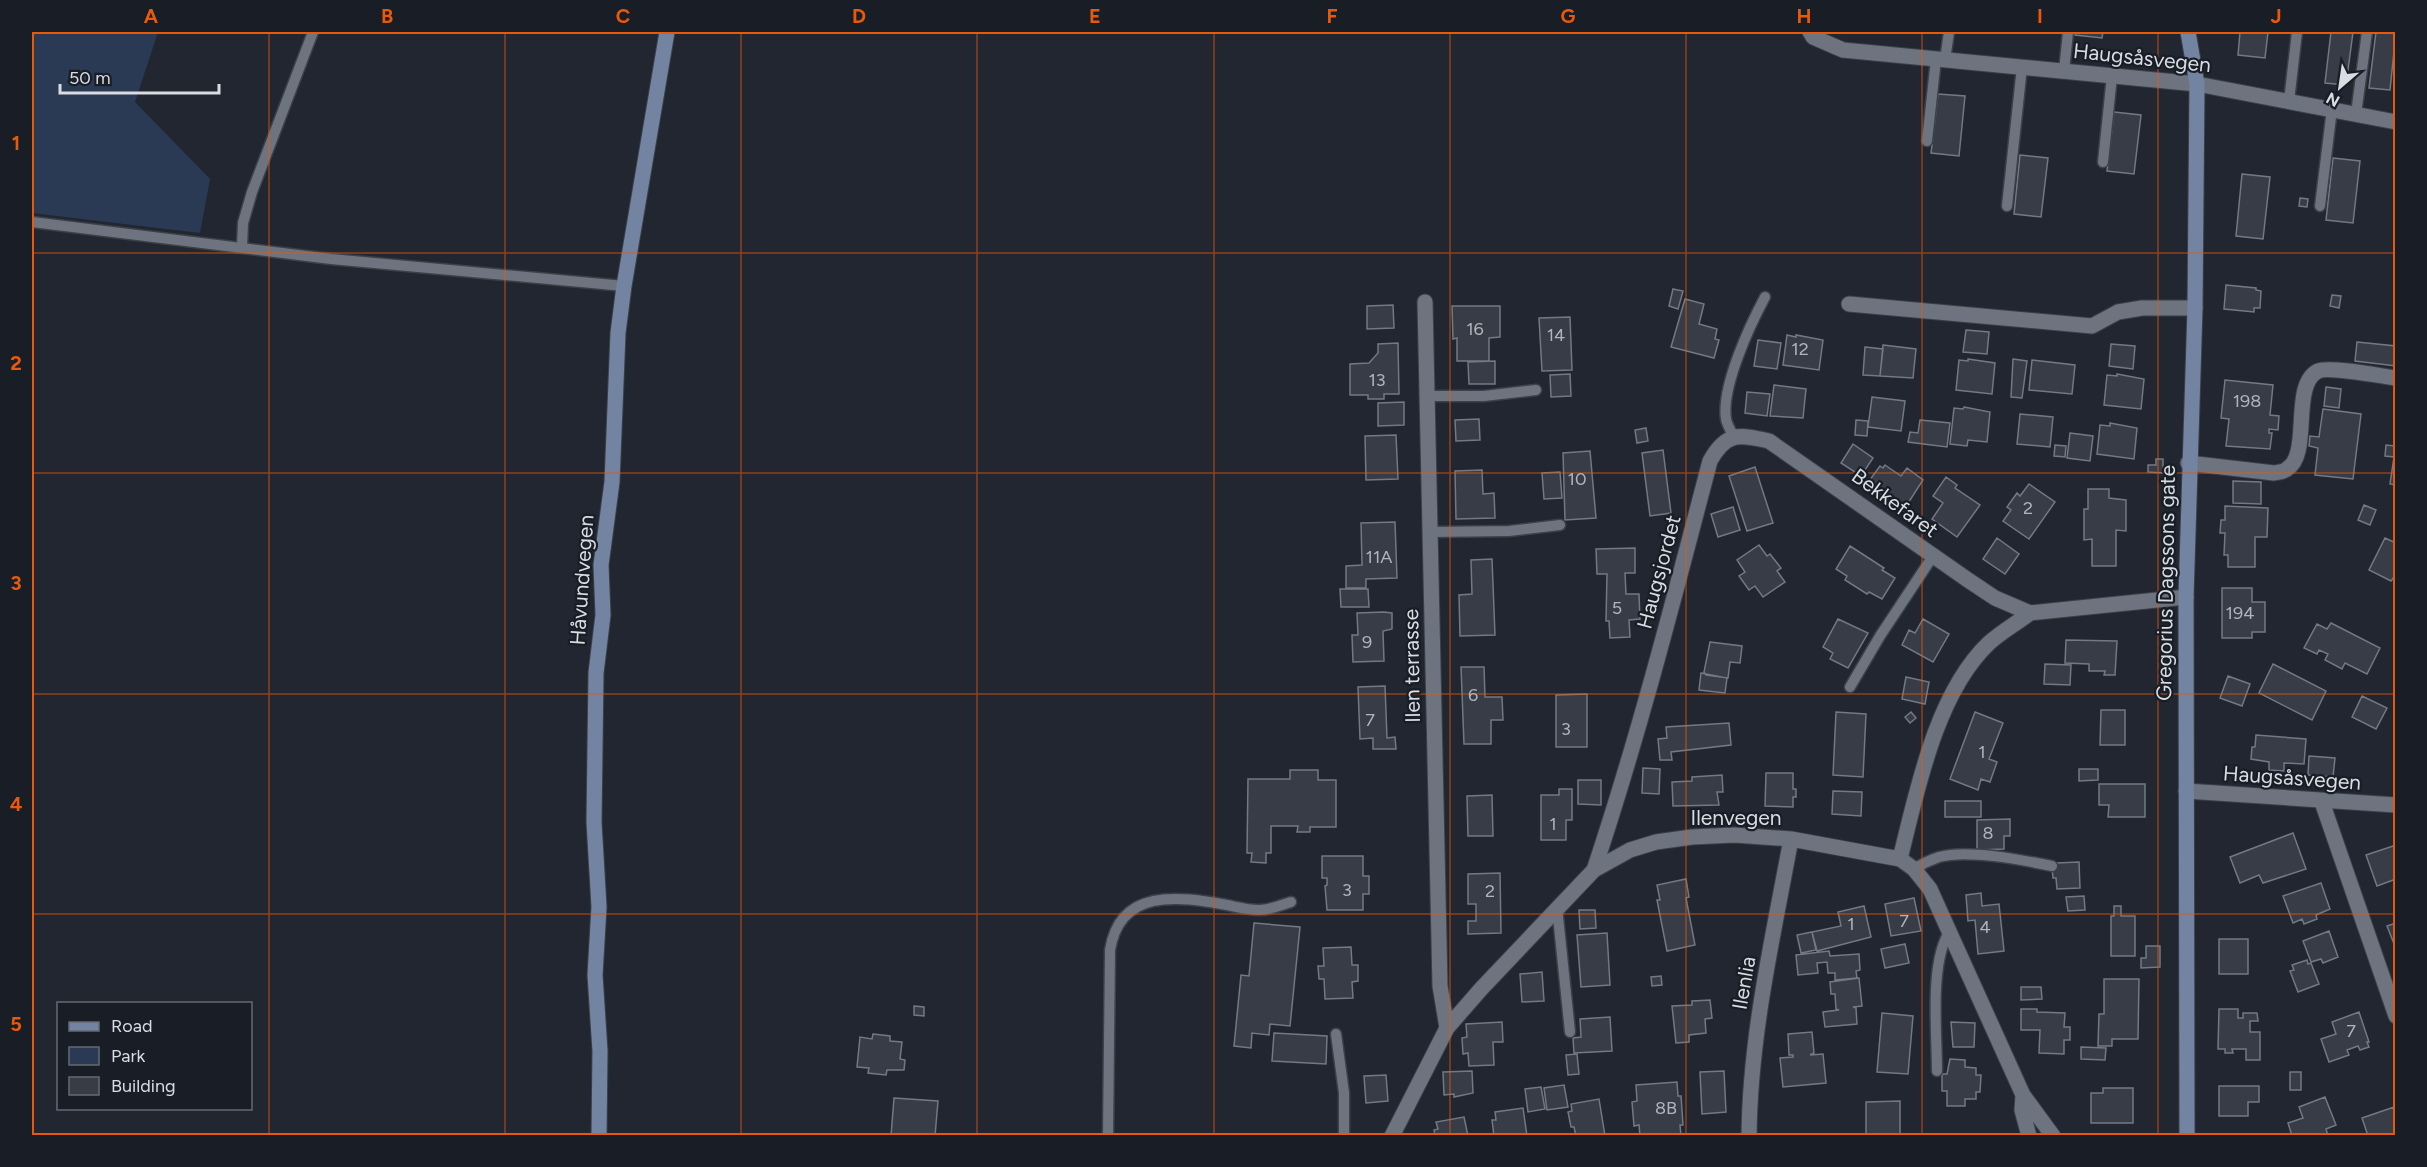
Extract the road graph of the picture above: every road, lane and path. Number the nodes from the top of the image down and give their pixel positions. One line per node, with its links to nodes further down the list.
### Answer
1 (313, 32): 23 (lane)
2 (667, 32): 24 (street, Håvundvegen)
3 (1949, 32): 9 (lane)
4 (2068, 32): 11 (lane)
5 (2188, 32): 13 (street, Gregorius Dagssons gate)
6 (2297, 32): 14 (lane)
7 (2367, 32): 16 (lane)
8 (1812, 34): 9 (street, Haugsåsvegen)
9 (1940, 59): 10 (street, Haugsåsvegen); 18 (lane)
10 (2022, 67): 11 (street, Haugsåsvegen); 20 (lane)
11 (2064, 71): 12 (street, Haugsåsvegen)
12 (2112, 76): 13 (street, Haugsåsvegen); 19 (lane)
13 (2197, 84): 14 (street, Haugsåsvegen); 28 (street, Gregorius Dagssons gate)
14 (2289, 101): 15 (street, Haugsåsvegen)
15 (2331, 109): 16 (street, Haugsåsvegen); 21 (lane)
16 (2356, 114): 17 (street, Haugsåsvegen)
17 (2396, 122)
18 (1927, 141)
19 (2103, 162)
20 (2007, 206)
21 (2320, 206)
22 (32, 222): 23 (lane)
23 (242, 247): 24 (lane)
24 (624, 285): 57 (street, Håvundvegen)
25 (1765, 297): 32 (lane)
26 (1425, 302): 31 (street, Ilen terrasse)
27 (1849, 304): 28 (street)
28 (2195, 308): 33 (street, Gregorius Dagssons gate)
29 (2396, 378): 33 (street)
30 (1536, 390): 31 (lane)
31 (1428, 396): 35 (street, Ilen terrasse)
32 (1734, 436): 36 (street, Bekkefaret); 47 (street, Haugsjordet)
33 (2188, 463): 37 (street, Gregorius Dagssons gate)
34 (1560, 525): 35 (lane)
35 (1430, 532): 52 (street, Ilen terrasse)
36 (1933, 556): 38 (street, Bekkefaret); 39 (lane)
37 (2186, 597): 38 (street); 40 (street, Gregorius Dagssons gate)
38 (2030, 614): 44 (street)
39 (1850, 687)
40 (2186, 791): 41 (street, Haugsåsvegen); 64 (street, Gregorius Dagssons gate)
41 (2322, 802): 42 (street, Haugsåsvegen); 51 (street)
42 (2396, 806)
43 (1791, 839): 44 (street, Ilenvegen); 47 (street, Ilenvegen); 61 (street, Ilenlia)
44 (1900, 859): 46 (street, Ilenvegen)
45 (2052, 866): 46 (lane)
46 (1914, 869): 50 (street, Ilenvegen)
47 (1594, 870): 49 (street, Ilenvegen)
48 (1291, 902): 58 (lane)
49 (1557, 908): 52 (street, Ilenvegen); 53 (lane)
50 (1950, 931): 55 (lane); 56 (street, Ilenvegen)
51 (2396, 1016)
52 (1447, 1028): 60 (street, Ilenvegen)
53 (1570, 1032)
54 (1336, 1034): 59 (lane)
55 (1937, 1071)
56 (2023, 1095): 62 (street); 63 (street, Ilenvegen)
57 (599, 1136)
58 (1108, 1136)
59 (1344, 1136)
60 (1392, 1136)
61 (1749, 1136)
62 (2029, 1136)
63 (2054, 1136)
64 (2187, 1136)

